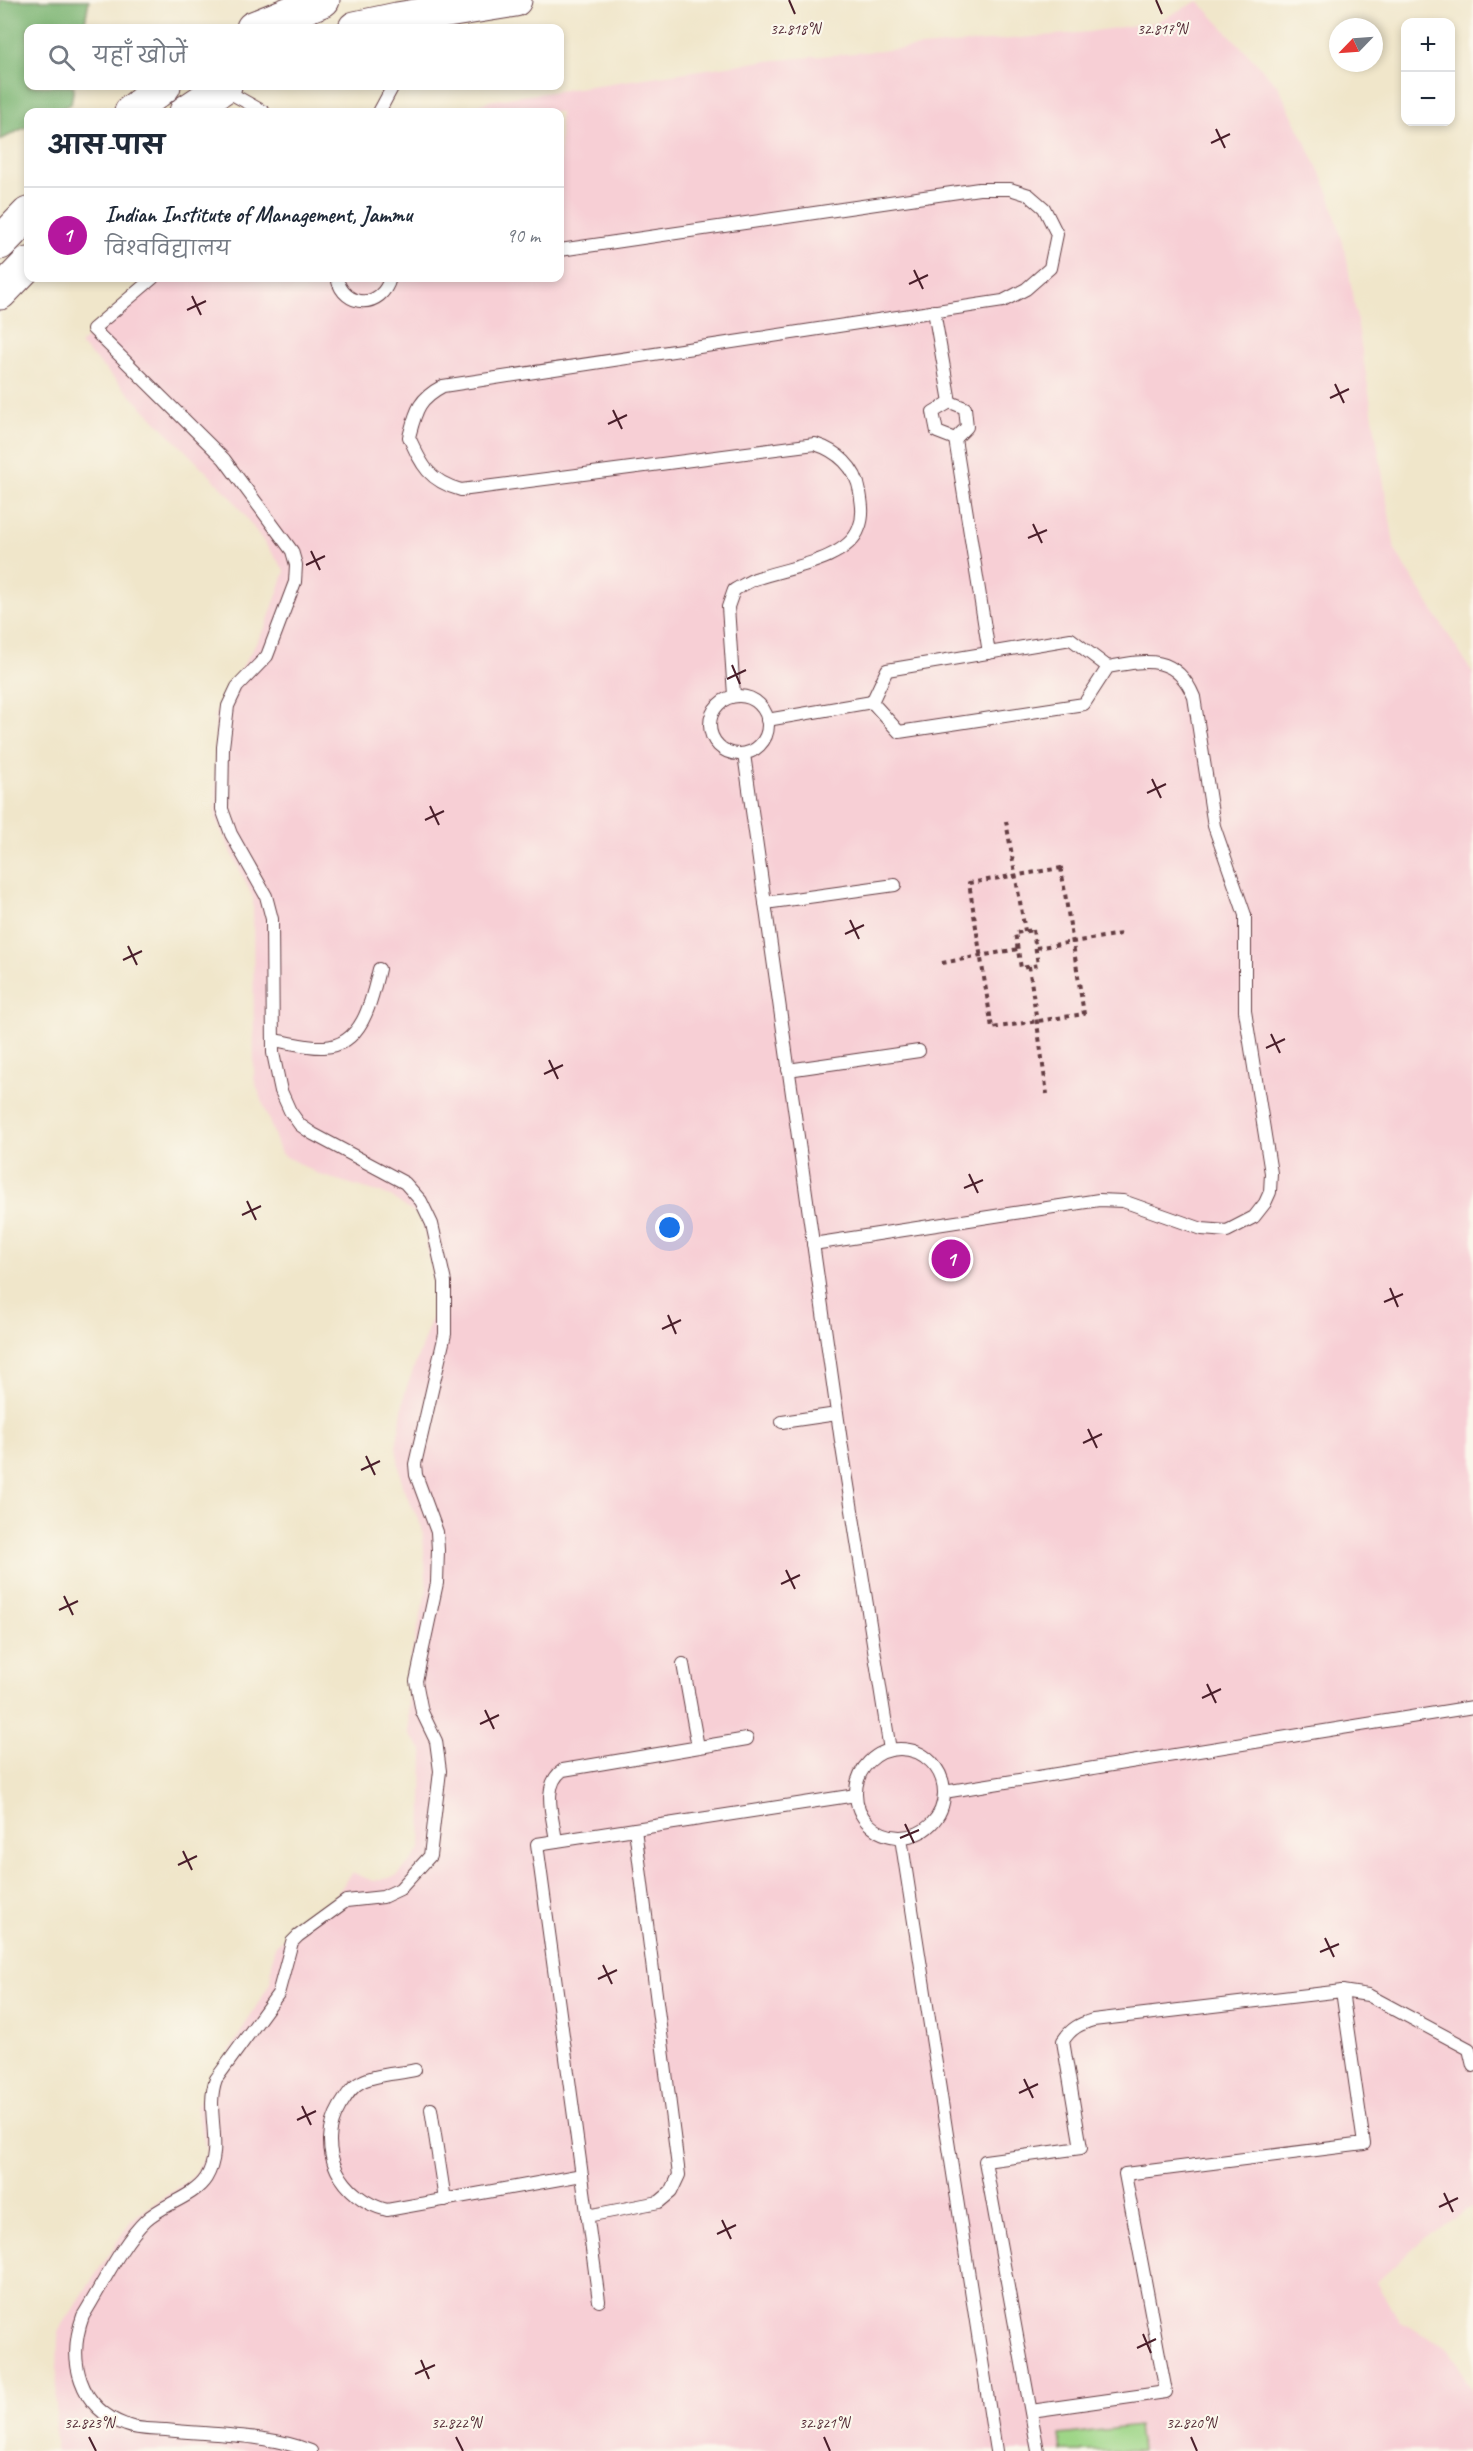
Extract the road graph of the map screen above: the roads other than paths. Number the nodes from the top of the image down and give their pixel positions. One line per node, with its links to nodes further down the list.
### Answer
1 (323, 0): 4 (highway)
2 (515, 0): 3 (highway)
3 (427, 21): 5 (highway)
4 (263, 24)
5 (396, 24)
6 (159, 90): 10 (highway)
7 (219, 90): 11 (highway)
8 (228, 90): 12 (lane)
9 (391, 90): 13 (lane)
10 (137, 108)
11 (192, 108)
12 (257, 108)
13 (381, 108)
14 (24, 218): 15 (highway)
15 (0, 243)
16 (564, 249): 22 (lane)
17 (24, 268): 21 (highway)
18 (148, 282): 34 (lane)
19 (338, 282): 20 (lane)
20 (389, 282)
21 (0, 293)
22 (934, 311): 23 (lane); 27 (lane)
23 (950, 402): 24 (lane); 24 (lane)
24 (954, 439): 25 (lane)
25 (989, 653): 26 (lane); 28 (lane)
26 (1108, 667): 28 (lane); 37 (lane)
27 (734, 695): 29 (lane); 30 (lane)
28 (872, 702): 29 (lane)
29 (767, 720): 30 (lane)
30 (744, 754): 32 (lane)
31 (895, 885): 32 (lane)
32 (765, 903): 36 (lane)
33 (379, 969): 34 (lane)
34 (273, 1040): 59 (lane)
35 (920, 1051): 36 (lane)
36 (788, 1070): 37 (lane)
37 (813, 1244): 38 (lane)
38 (837, 1414): 39 (lane); 44 (lane)
39 (782, 1422)
40 (683, 1664): 43 (lane)
41 (1473, 1707): 45 (lane)
42 (747, 1739): 43 (lane)
43 (698, 1747): 49 (lane)
44 (890, 1750): 45 (lane); 46 (lane)
45 (944, 1792): 48 (lane)
46 (855, 1795): 47 (lane); 48 (lane)
47 (635, 1829): 49 (lane); 56 (lane)
48 (901, 1838): 60 (lane)
49 (556, 1841): 54 (lane)
50 (1342, 1991): 51 (lane); 58 (lane); 58 (lane)
51 (1473, 2066)
52 (415, 2070): 55 (lane)
53 (430, 2109): 55 (lane)
54 (582, 2175): 55 (lane); 56 (lane)
55 (445, 2200)
56 (587, 2216): 57 (lane)
57 (598, 2301)
58 (1031, 2411): 61 (lane)
59 (311, 2451)
60 (996, 2451)
61 (1038, 2451)

